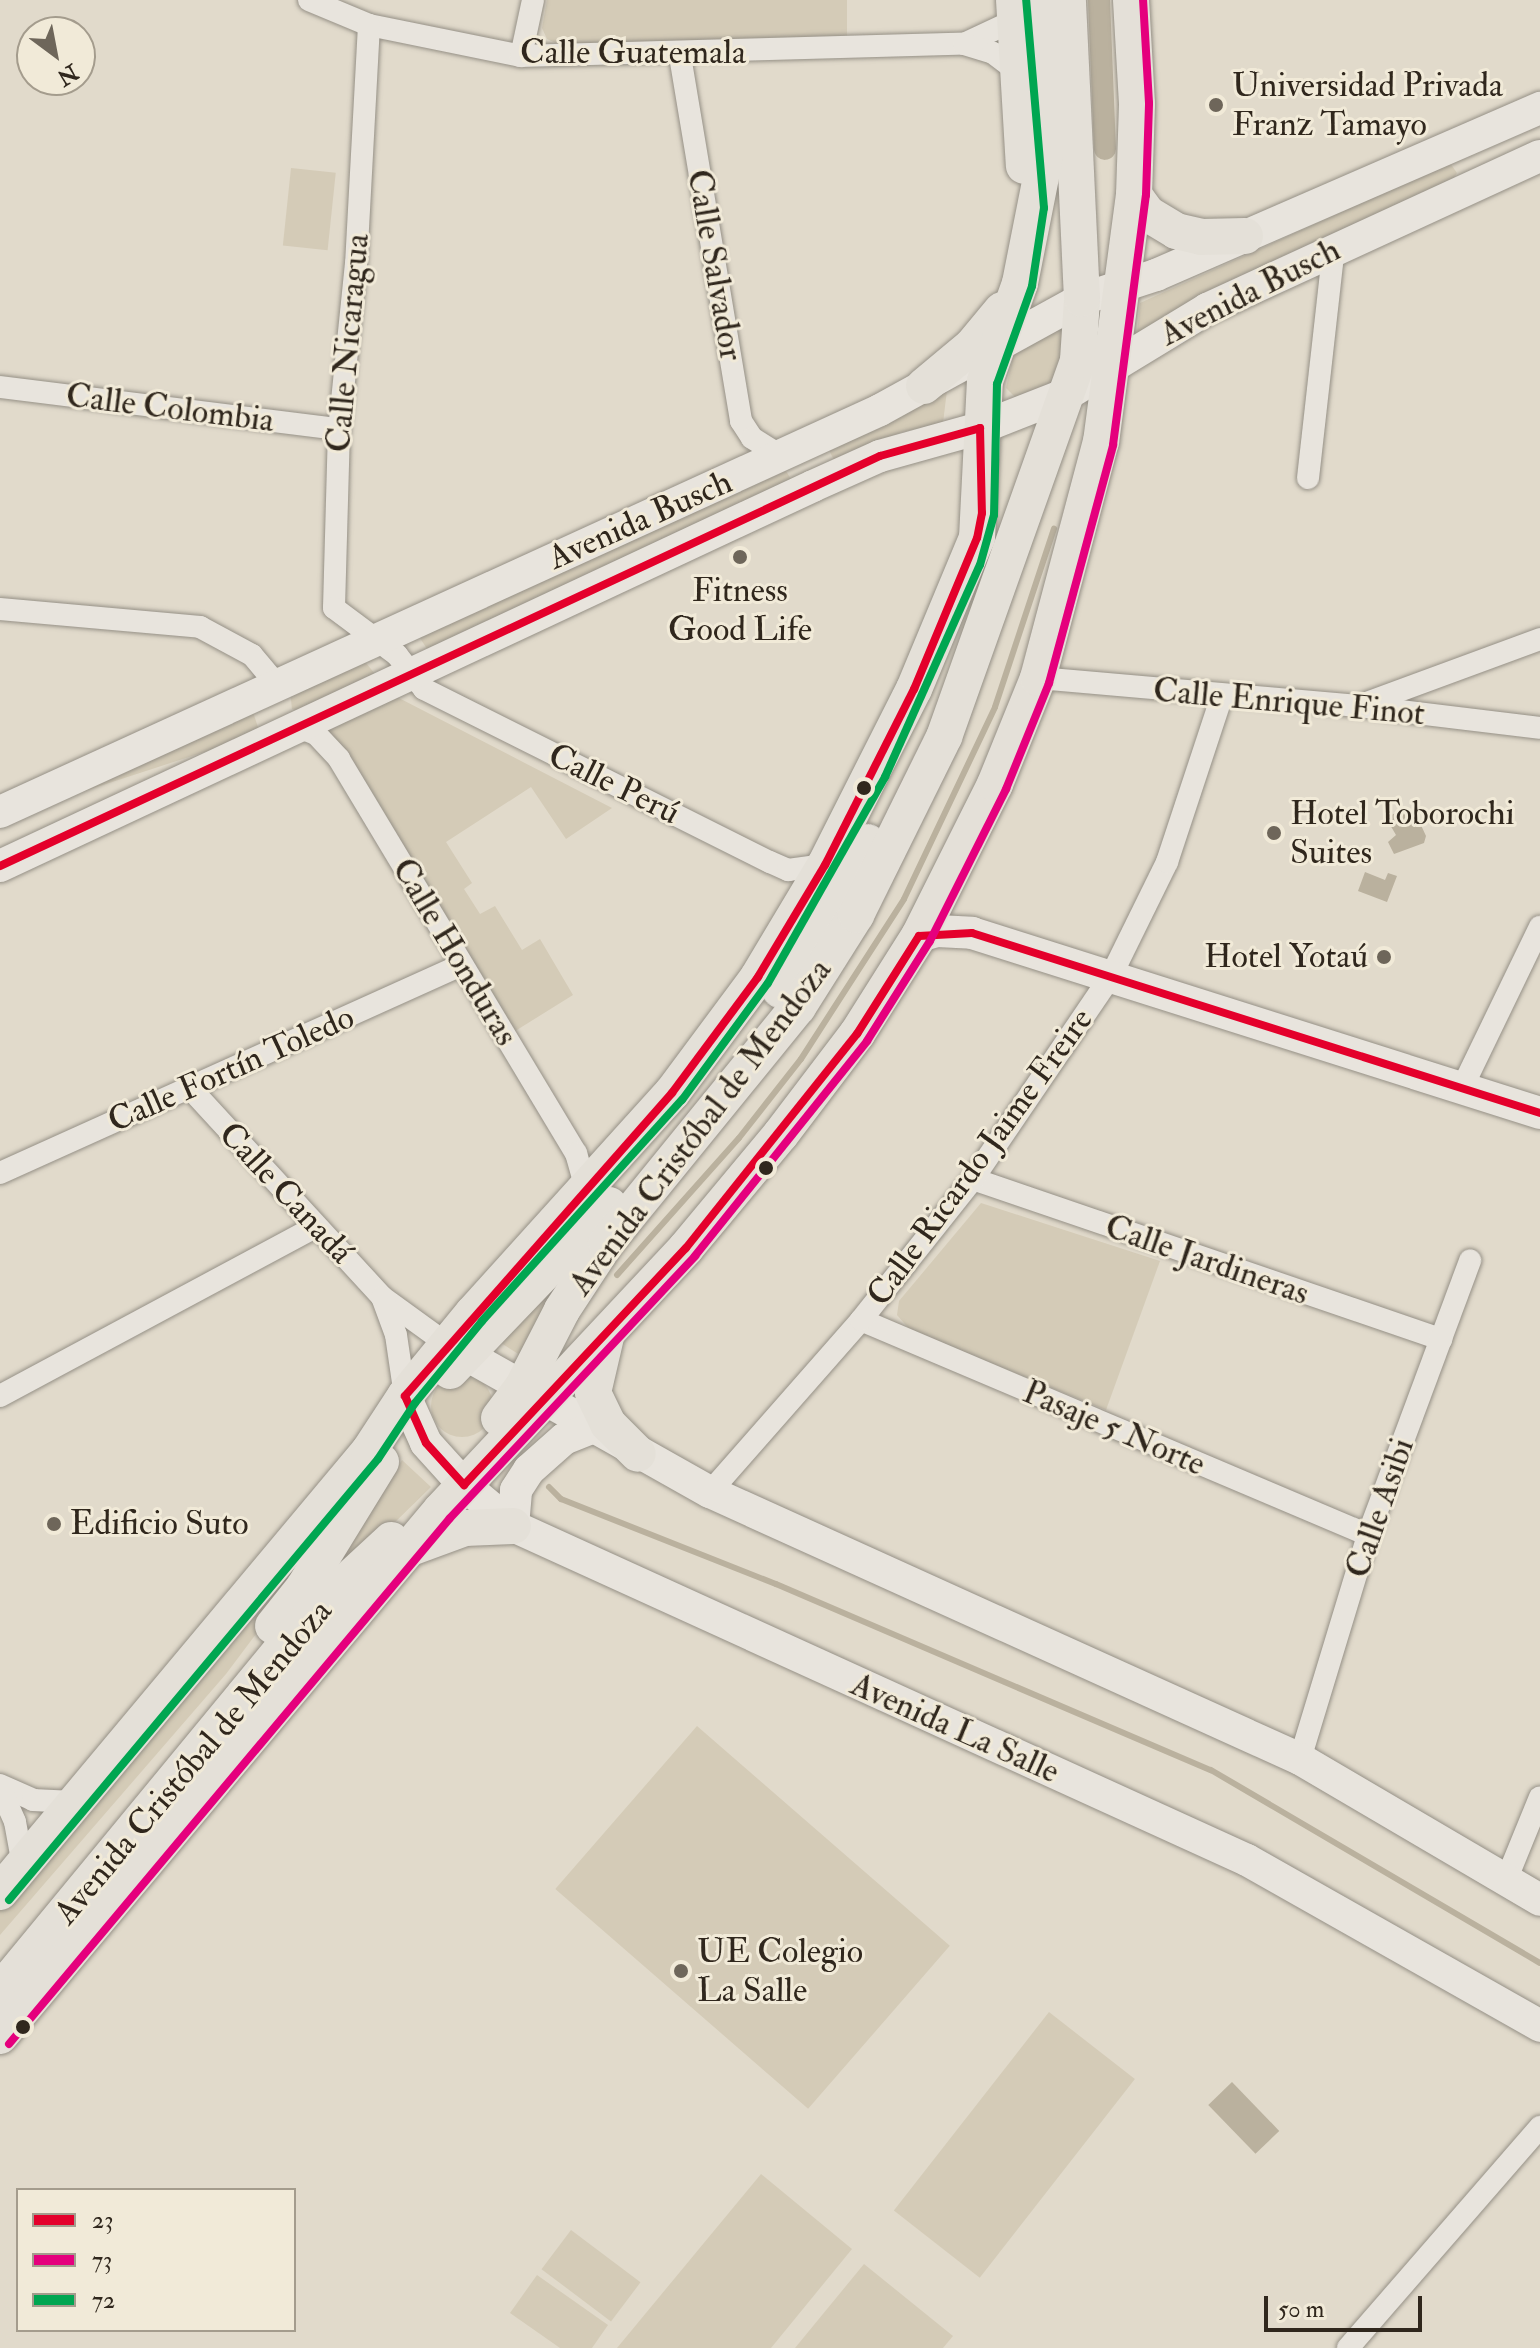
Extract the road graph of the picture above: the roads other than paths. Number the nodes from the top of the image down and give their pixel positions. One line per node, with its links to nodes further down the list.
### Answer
1 (309, 0): 6 (street, Calle Guatemala)
2 (533, 0): 8 (street)
3 (1068, 0): 21 (main road, Avenida Cristóbal de Mendoza)
4 (1131, 0): 14 (main road, Avenida Cristóbal de Mendoza)
5 (1024, 7): 7 (street, Calle Guatemala); 10 (main road); 15 (main road)
6 (369, 25): 8 (street, Calle Guatemala); 28 (street, Calle Nicaragua)
7 (964, 44): 9 (street, Calle Guatemala); 10 (street, Calle Guatemala)
8 (521, 56): 9 (street, Calle Guatemala)
9 (680, 56): 29 (street, Calle Salvador)
10 (1020, 73): 15 (main road)
11 (1540, 108): 12 (main road, Avenida Busch)
12 (1471, 139): 16 (main road); 17 (main road, Avenida Busch)
13 (1540, 156): 16 (main road, Avenida Busch)
14 (1134, 195): 17 (main road); 20 (main road, Avenida Cristóbal de Mendoza)
15 (1032, 208): 19 (main road)
16 (1378, 228): 18 (main road, Avenida Busch)
17 (1245, 236): 20 (main road, Avenida Busch)
18 (1334, 247): 23 (main road, Avenida Busch); 30 (street)
19 (1022, 273): 22 (main road, Avenida Cristóbal de Mendoza); 24 (main road)
20 (1125, 288): 21 (main road, Avenida Busch); 23 (main road, Avenida Cristóbal de Mendoza)
21 (1082, 299): 22 (main road, Avenida Busch); 26 (main road, Avenida Cristóbal de Mendoza)
22 (1001, 341): 24 (main road, Avenida Busch); 27 (main road, Avenida Cristóbal de Mendoza)
23 (1113, 368): 26 (main road, Avenida Busch); 36 (main road, Avenida Cristóbal de Mendoza)
24 (924, 386): 29 (main road, Avenida Busch)
25 (0, 387): 28 (street, Calle Colombia)
26 (1069, 393): 27 (main road, Avenida Busch); 66 (main road, Avenida Cristóbal de Mendoza)
27 (980, 428): 31 (main road, Avenida Busch); 44 (main road, Avenida Cristóbal de Mendoza)
28 (339, 429): 33 (street, Calle Nicaragua)
29 (787, 454): 31 (main road); 33 (main road, Avenida Busch)
30 (1308, 478)
31 (813, 486): 35 (main road, Avenida Busch)
32 (0, 609): 37 (street)
33 (376, 639): 35 (street, Calle Nicaragua); 37 (main road, Avenida Busch)
34 (1540, 639): 39 (street)
35 (413, 674): 40 (main road, Avenida Busch); 44 (street, Calle Perú)
36 (1038, 678): 38 (street, Calle Enrique Finot); 45 (main road, Avenida Cristóbal de Mendoza)
37 (277, 685): 40 (main road); 42 (main road, Avenida Busch)
38 (1222, 696): 39 (street, Calle Enrique Finot); 52 (street, Calle Ricardo Jaime Freire)
39 (1359, 706): 41 (street, Calle Enrique Finot)
40 (301, 728): 43 (main road, Avenida Busch); 50 (street, Calle Honduras)
41 (1540, 728)
42 (0, 812)
43 (0, 866)
44 (838, 867): 46 (main road, Avenida Cristóbal de Mendoza); 51 (main road, Avenida Cristóbal de Mendoza)
45 (939, 900): 48 (main road); 49 (main road, Avenida Cristóbal de Mendoza)
46 (796, 915): 51 (main road); 58 (main road, Avenida Cristóbal de Mendoza)
47 (1540, 927): 54 (street)
48 (972, 933): 49 (main road); 52 (main road)
49 (919, 936): 63 (main road, Avenida Cristóbal de Mendoza)
50 (461, 965): 53 (street, Calle Fortín Toledo); 58 (street, Calle Honduras)
51 (790, 974): 65 (main road, Avenida Cristóbal de Mendoza)
52 (1111, 976): 54 (main road); 57 (street, Calle Ricardo Jaime Freire)
53 (189, 1087): 56 (street, Calle Fortín Toledo); 59 (street, Calle Canadá)
54 (1462, 1088): 55 (main road)
55 (1540, 1113)
56 (0, 1173)
57 (973, 1179): 62 (street, Calle Ricardo Jaime Freire); 64 (street, Calle Jardineras)
58 (587, 1192): 65 (main road, Avenida Cristóbal de Mendoza)
59 (315, 1227): 61 (street, Calle Canadá); 67 (street)
60 (1470, 1260): 64 (street, Calle Asibi)
61 (382, 1297): 65 (street, Calle Canadá); 68 (street, Calle Canadá)
62 (861, 1320): 72 (street, Calle Ricardo Jaime Freire); 74 (street, Pasaje 5 Norte)
63 (608, 1332): 66 (main road, Avenida Cristóbal de Mendoza); 70 (main road)
64 (1441, 1339): 74 (street, Calle Asibi)
65 (457, 1349): 66 (main road); 68 (main road, Avenida Cristóbal de Mendoza)
66 (533, 1392): 69 (main road); 71 (main road, Avenida Cristóbal de Mendoza)
67 (0, 1396)
68 (409, 1406): 71 (main road, Avenida La Salle); 79 (main road, Avenida Cristóbal de Mendoza); 83 (main road, Avenida Cristóbal de Mendoza)
69 (591, 1428): 70 (main road); 73 (main road)
70 (638, 1454): 72 (main road)
71 (459, 1480): 73 (main road, Avenida La Salle); 75 (main road, Avenida Cristóbal de Mendoza); 84 (main road, Avenida Cristóbal de Mendoza)
72 (710, 1492): 76 (main road)
73 (513, 1526): 75 (main road); 85 (main road, Avenida La Salle)
74 (1368, 1535): 76 (street, Calle Asibi)
75 (411, 1548): 86 (main road, Avenida Cristóbal de Mendoza)
76 (1300, 1759): 81 (main road)
77 (0, 1786): 79 (street); 80 (street)
78 (1540, 1797): 81 (street)
79 (74, 1802): 80 (main road, Avenida Cristóbal de Mendoza)
80 (12, 1878)
81 (1507, 1878): 82 (main road)
82 (1540, 1900)
83 (0, 1958)
84 (0, 1991)
85 (1540, 2026)
86 (0, 2036)
87 (1540, 2127): 88 (street)
88 (1348, 2348)

